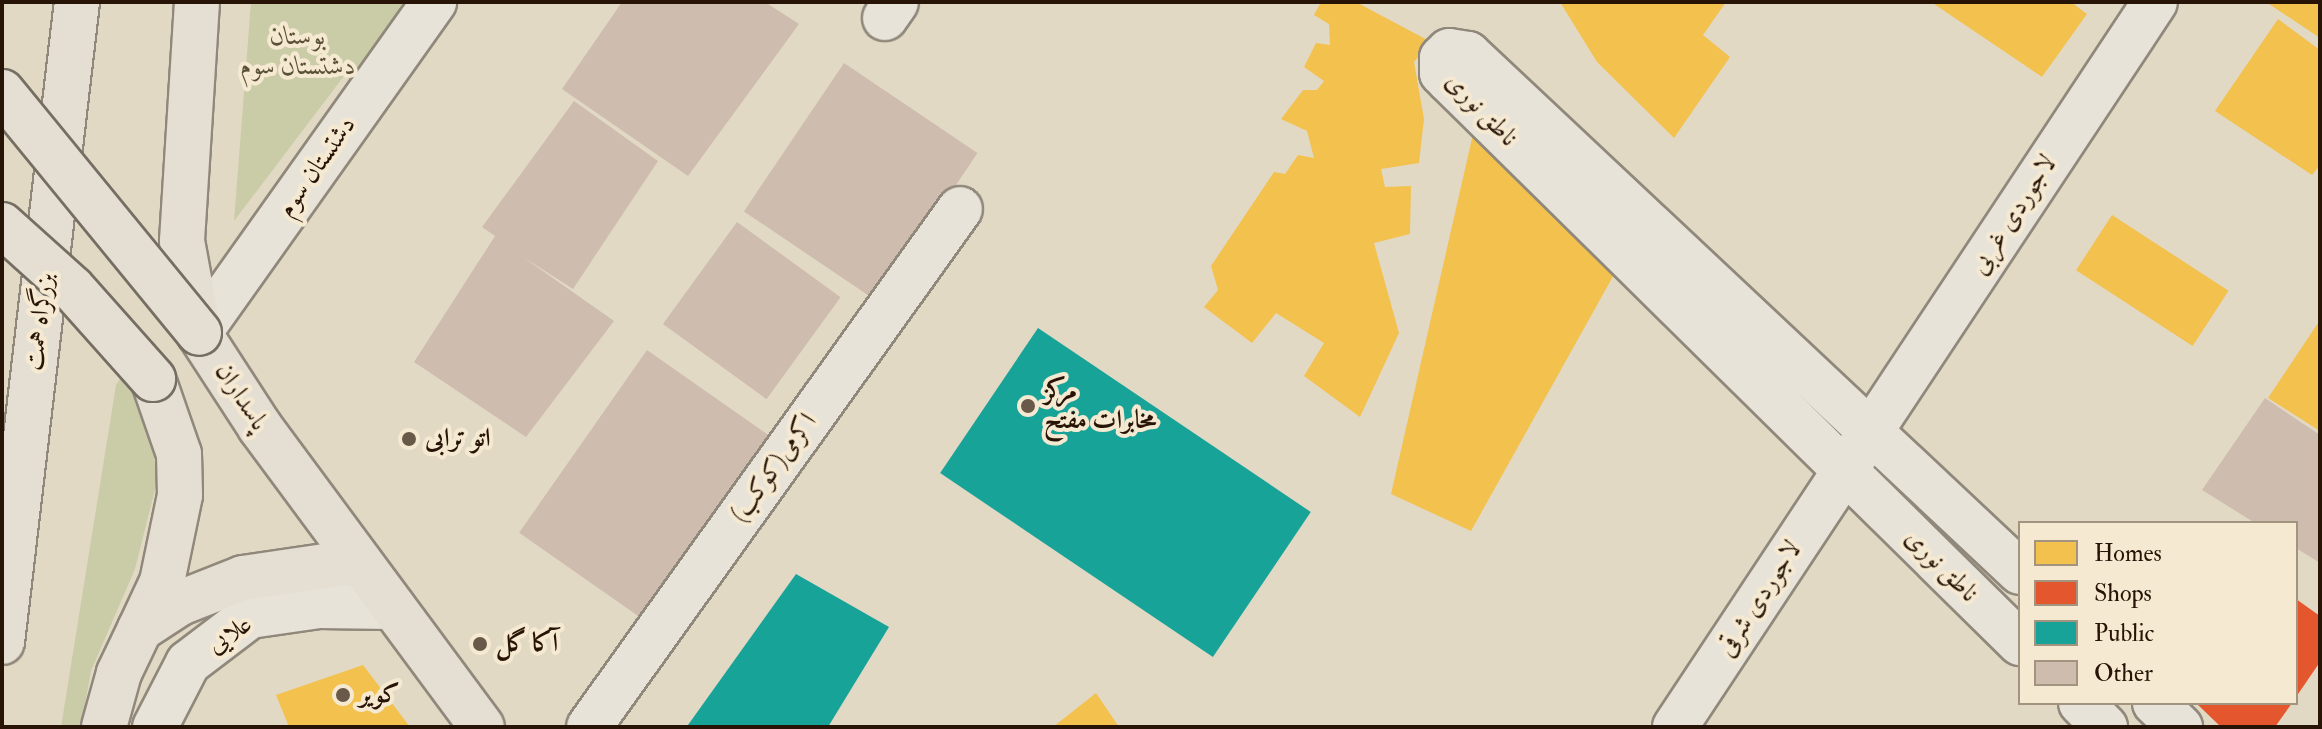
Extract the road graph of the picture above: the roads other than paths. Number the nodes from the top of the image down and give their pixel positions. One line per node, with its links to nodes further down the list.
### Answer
1 (77, 2): 16 (main road, بزرگراه همت)
2 (197, 2): 8 (main road, پاسداران)
3 (434, 2): 8 (street, دشتستان سوم)
4 (2155, 2): 9 (street, لاجوردی غربی)
5 (2, 92): 8 (main road, bridge)
6 (960, 209): 22 (street, اکرمی(کوکب))
7 (2, 225): 14 (main road, bridge)
8 (199, 333): 11 (main road, پاسداران)
9 (1873, 429): 10 (street, لاجوردی غربی); 10 (street, ناطق نوری); 12 (street, ناطق نوری)
10 (1844, 471): 15 (street, ناطق نوری); 23 (street, لاجوردی شرقی)
11 (359, 561): 13 (main road, پاسداران); 14 (main road)
12 (2018, 570)
13 (393, 607): 20 (street, علایی); 21 (main road, پاسداران)
14 (140, 629): 19 (main road)
15 (2018, 641)
16 (2, 642)
17 (2083, 705): 24 (street)
18 (2157, 705): 25 (street)
19 (104, 727)
20 (155, 727)
21 (482, 727)
22 (589, 727)
23 (1675, 727)
24 (2105, 727)
25 (2180, 727)

